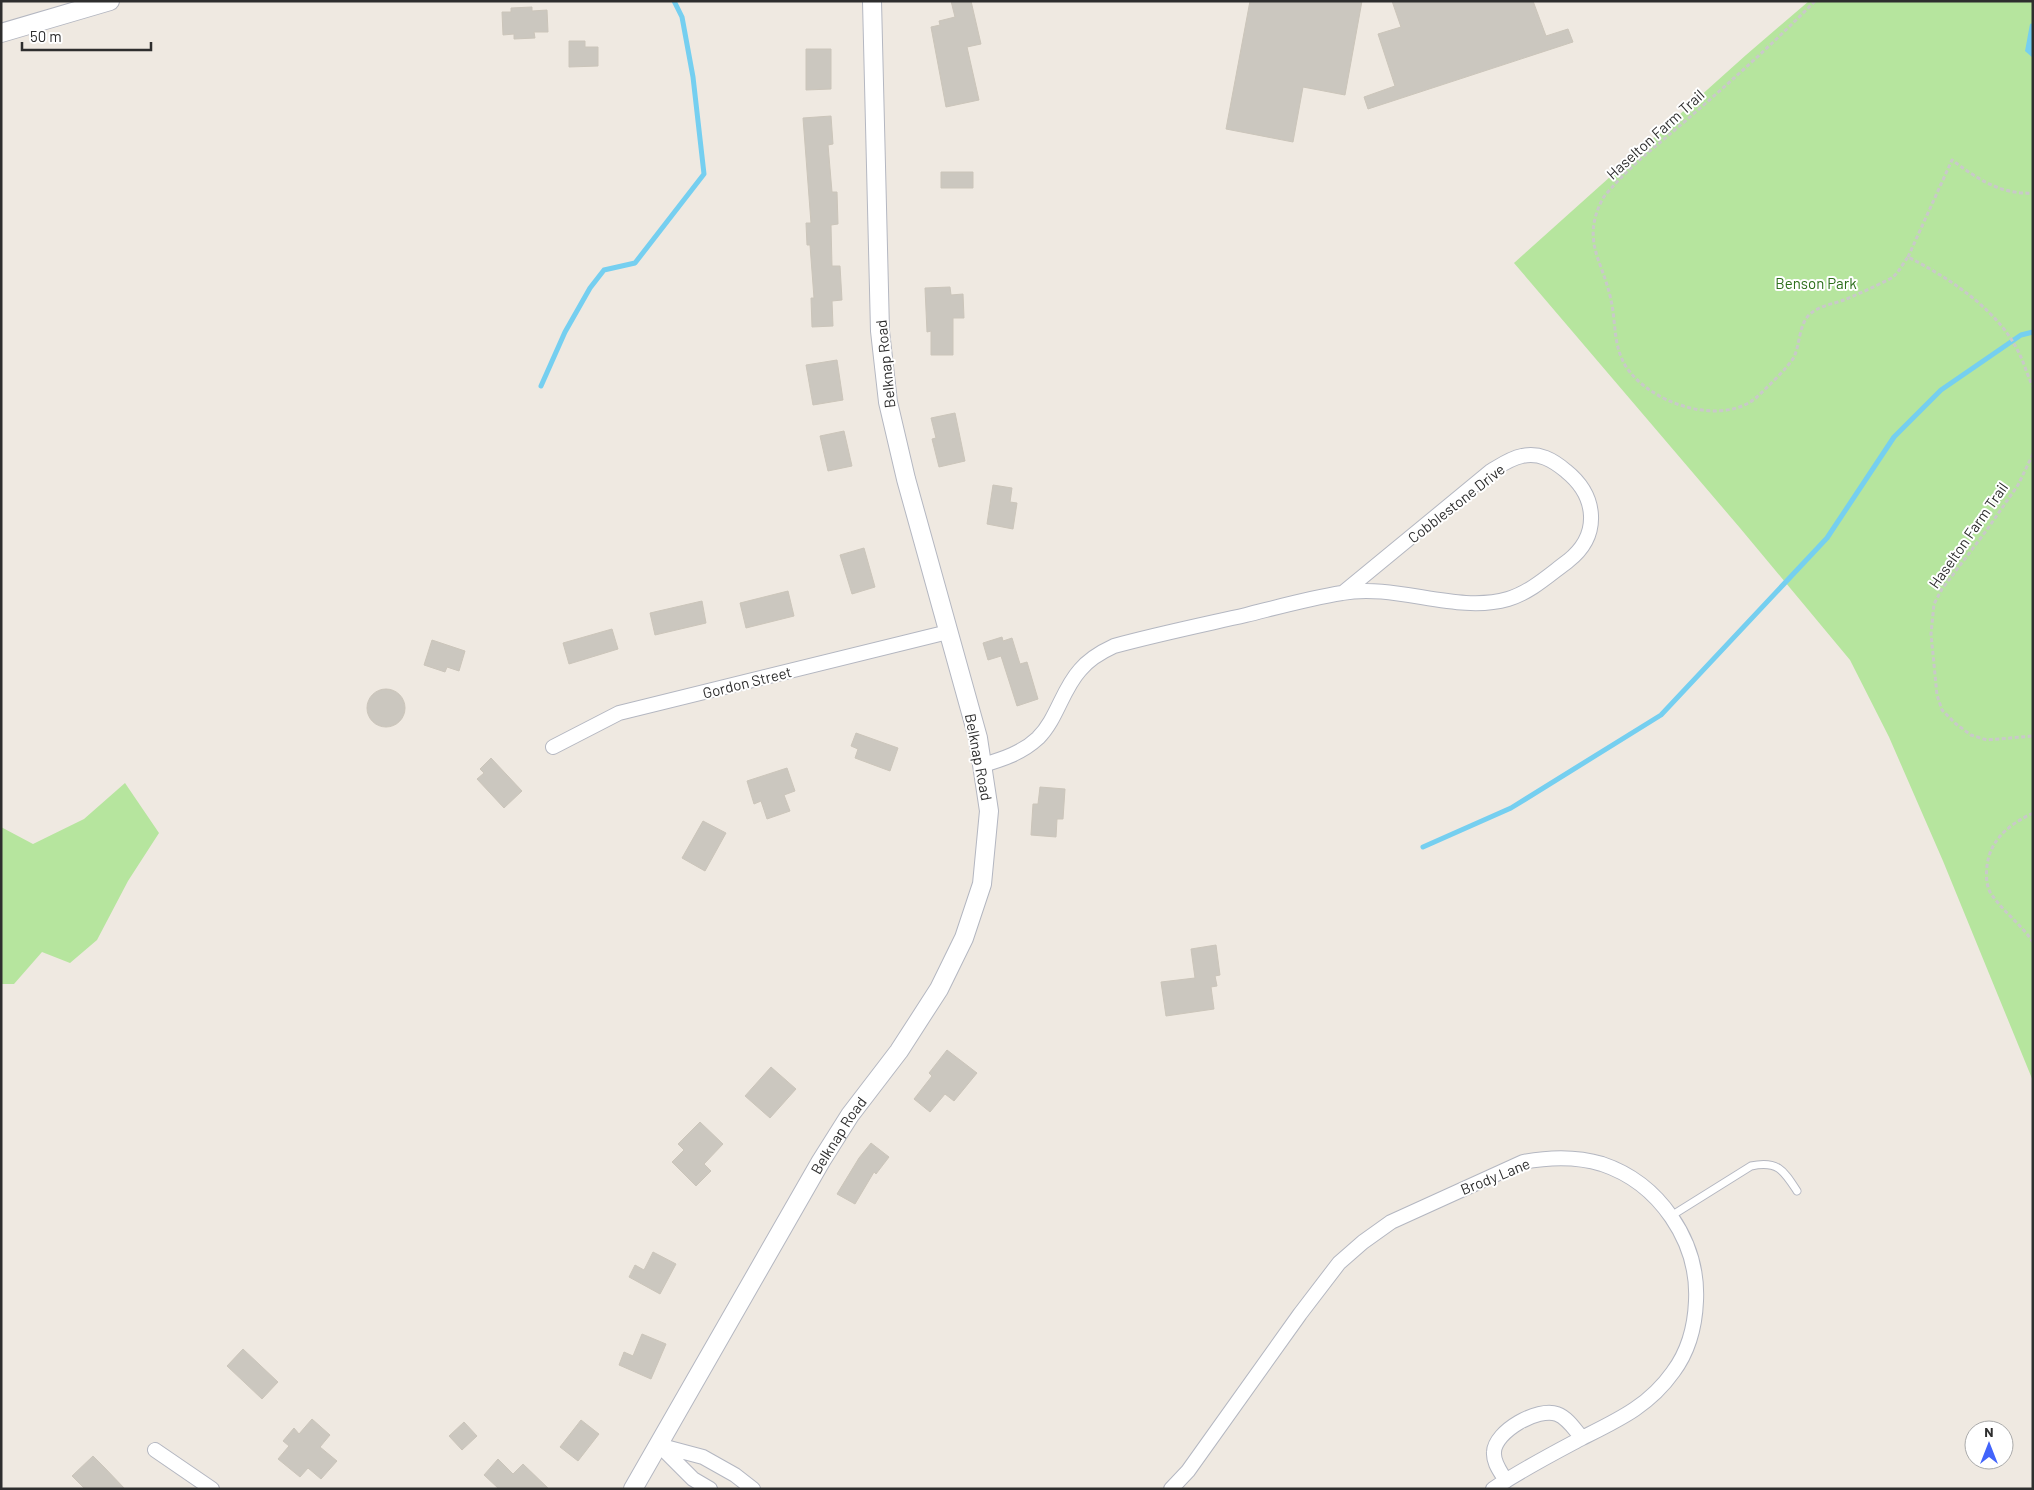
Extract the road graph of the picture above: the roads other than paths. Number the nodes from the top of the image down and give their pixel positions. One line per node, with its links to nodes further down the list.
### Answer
1 (110, 1): 3 (street)
2 (872, 1): 5 (street, Belknap Road)
3 (1, 33)
4 (1344, 592): 4 (street, Cobblestone Drive); 7 (street, Cobblestone Drive)
5 (948, 632): 6 (street, Gordon Street); 7 (street, Belknap Road)
6 (553, 747)
7 (983, 765): 11 (street, Belknap Road)
8 (1797, 1192): 9 (lane)
9 (1671, 1216): 10 (street, Brody Lane); 18 (street, Brody Lane)
10 (1582, 1438): 13 (street, Brody Lane); 13 (street)
11 (658, 1445): 15 (street, Belknap Road); 16 (street); 17 (street)
12 (155, 1450): 14 (street)
13 (1506, 1480): 19 (street, Brody Lane)
14 (212, 1489)
15 (633, 1489)
16 (710, 1489)
17 (753, 1489)
18 (1171, 1489)
19 (1493, 1489)

